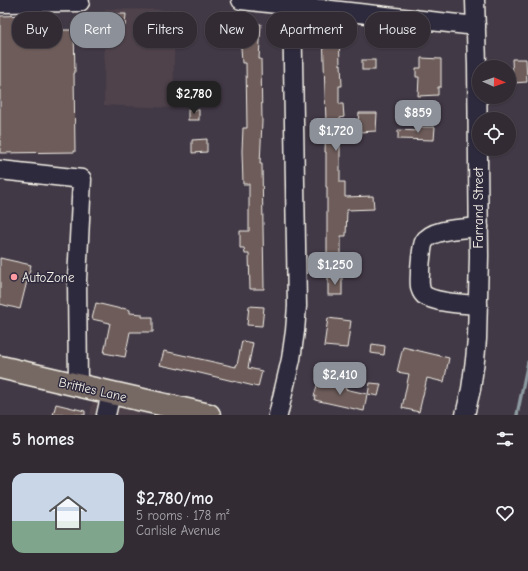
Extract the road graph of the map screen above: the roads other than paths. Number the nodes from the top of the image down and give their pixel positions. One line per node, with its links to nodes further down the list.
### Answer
1 (241, 0): 5 (street)
2 (475, 0): 6 (street, Farrand Street)
3 (80, 2): 4 (street)
4 (0, 3)
5 (292, 3): 6 (street); 15 (street)
6 (476, 26): 8 (street, Farrand Street)
7 (0, 170): 11 (street)
8 (479, 227): 9 (street, Farrand Street); 9 (street)
9 (478, 305): 16 (street, Farrand Street)
10 (0, 367): 11 (main road, Brittles Lane)
11 (78, 385): 12 (main road, Brittles Lane)
12 (111, 393): 13 (street); 14 (main road, Brittles Lane)
13 (106, 415)
14 (210, 415)
15 (278, 415)
16 (465, 415)

